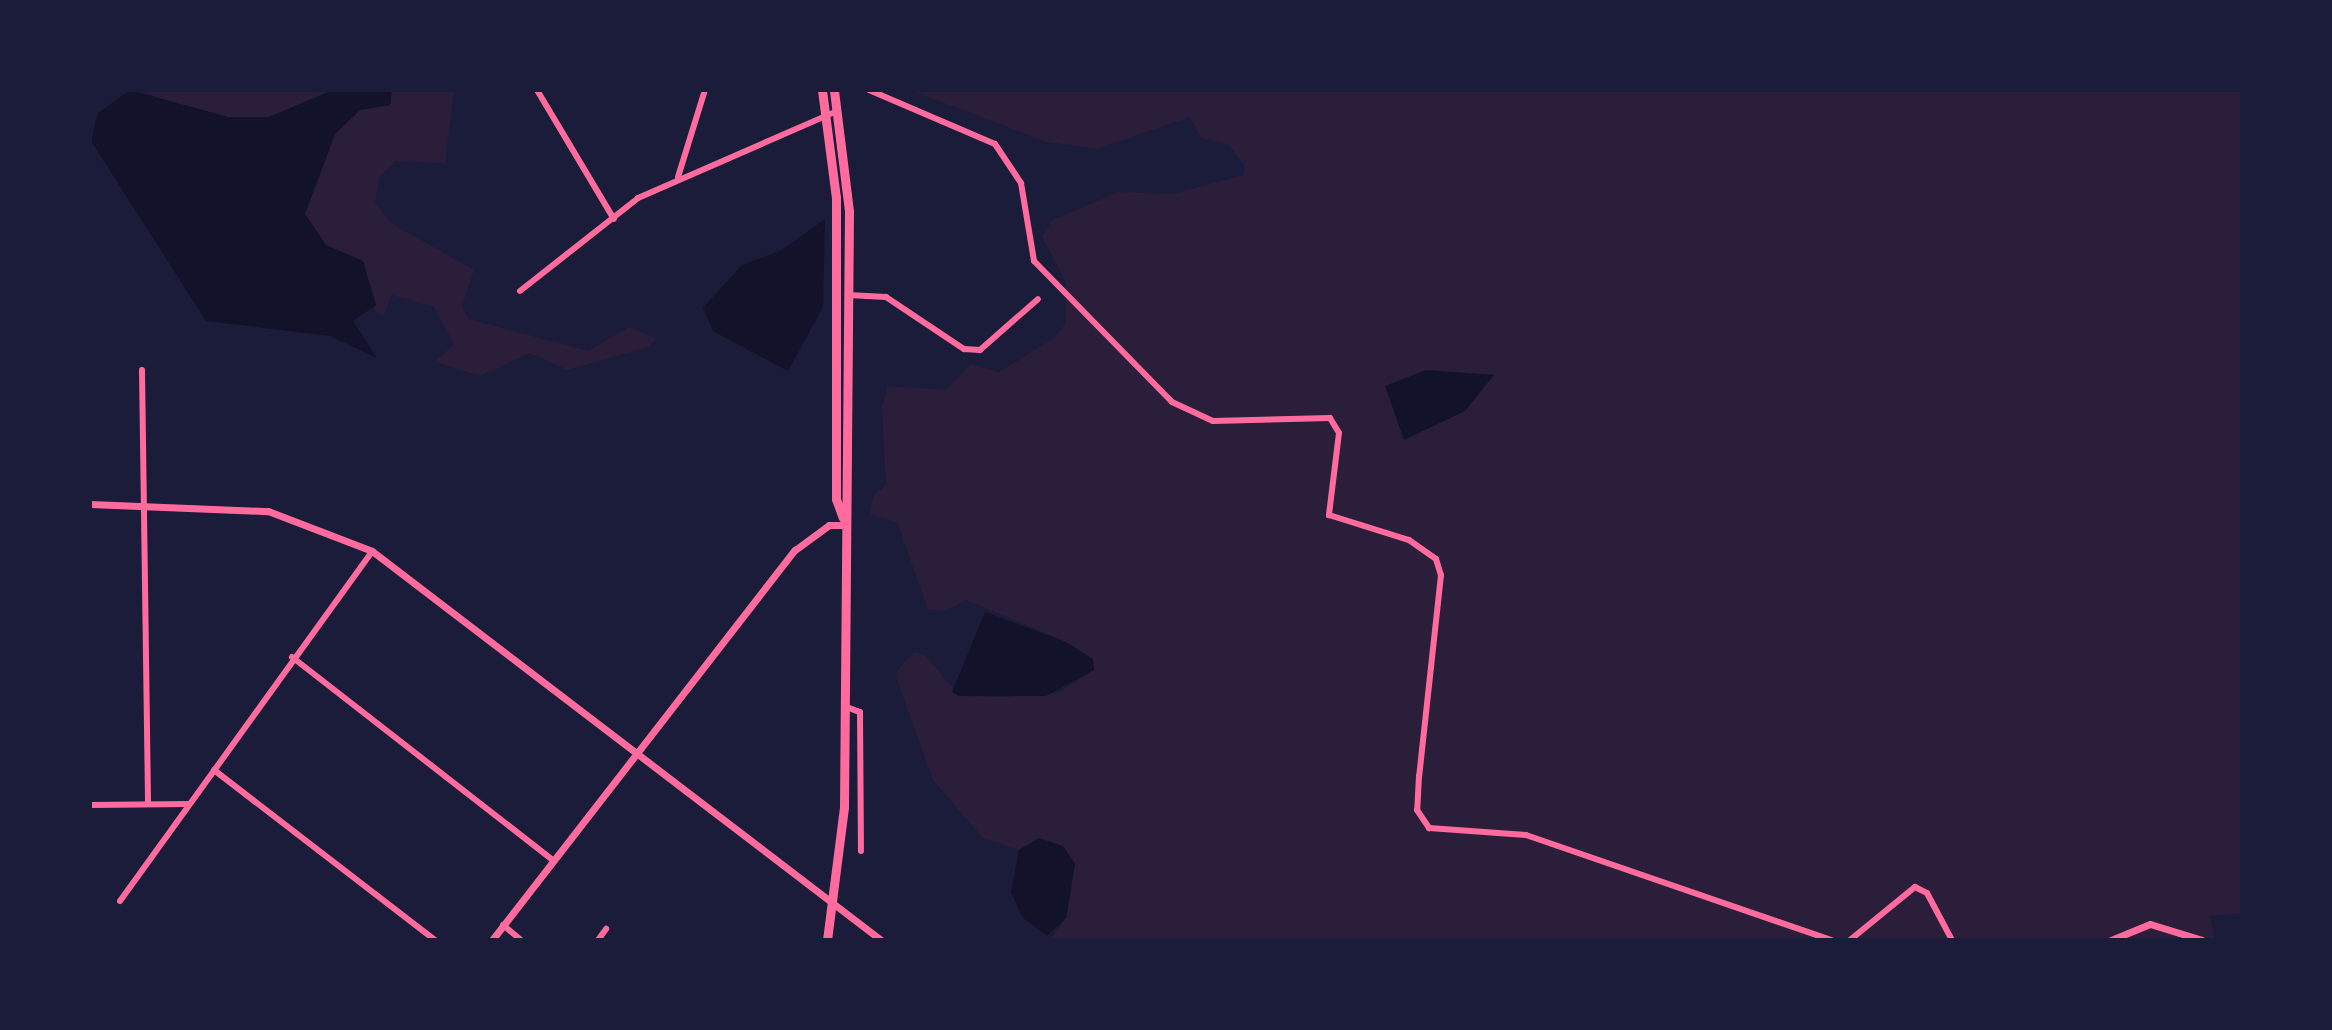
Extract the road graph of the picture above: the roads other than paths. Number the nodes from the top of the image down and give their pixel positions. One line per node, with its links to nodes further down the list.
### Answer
1 (537, 90): 9 (street)
2 (705, 90): 8 (street)
3 (822, 90): 7 (main road)
4 (834, 90): 6 (main road)
5 (869, 90): 37 (street)
6 (840, 110): 7 (street); 11 (main road)
7 (828, 115): 8 (street); 16 (main road)
8 (678, 177): 9 (street)
9 (614, 219): 10 (street)
10 (520, 291)
11 (848, 295): 12 (street); 16 (main road)
12 (1038, 299)
13 (142, 370): 15 (street)
14 (90, 504): 15 (street)
15 (146, 504): 17 (street); 22 (street)
16 (846, 525): 19 (main road); 20 (street)
17 (372, 551): 18 (street); 20 (street)
18 (292, 657): 21 (street); 26 (street)
19 (844, 706): 25 (street); 28 (main road)
20 (637, 752): 26 (street); 28 (street)
21 (214, 770): 23 (street); 31 (street)
22 (148, 804): 23 (street); 24 (street)
23 (189, 804): 27 (street)
24 (90, 805)
25 (861, 851)
26 (553, 860): 29 (street)
27 (120, 901)
28 (835, 905): 35 (main road); 36 (street)
29 (503, 925): 32 (street); 33 (street)
30 (606, 929): 34 (street)
31 (435, 940)
32 (492, 940)
33 (521, 940)
34 (598, 940)
35 (827, 940)
36 (881, 940)
37 (1831, 940)
38 (1850, 940): 39 (street)
39 (1952, 940)
40 (2111, 940): 41 (street)
41 (2202, 940)

